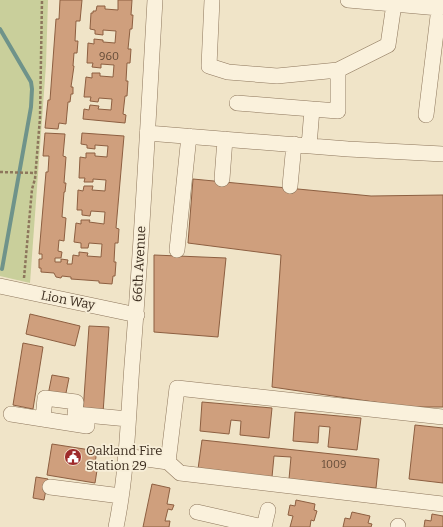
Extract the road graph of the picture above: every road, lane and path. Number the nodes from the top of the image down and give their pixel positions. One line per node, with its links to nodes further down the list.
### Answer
1 (42, 0): 19 (path)
2 (155, 0): 12 (street, 66th Avenue)
3 (212, 0): 8 (street)
4 (348, 0): 5 (street)
5 (394, 4): 6 (street); 8 (street)
6 (440, 4): 7 (street)
7 (438, 63): 11 (street)
8 (338, 70): 10 (street)
9 (237, 103): 10 (street)
10 (312, 109): 16 (street)
11 (426, 115)
12 (147, 133): 13 (street); 25 (street, 66th Avenue)
13 (189, 136): 14 (street); 22 (street)
14 (225, 139): 15 (street); 20 (street)
15 (294, 144): 16 (street); 21 (street)
16 (309, 146): 17 (street)
17 (443, 154)
18 (0, 172): 19 (path)
19 (36, 173): 24 (path)
20 (222, 179)
21 (290, 186)
22 (177, 250)
23 (0, 286): 24 (street, Lion Way)
24 (22, 291): 25 (street, Lion Way)
25 (136, 315): 29 (street, 66th Avenue)
26 (11, 414): 28 (street)
27 (443, 417): 32 (street)
28 (43, 419): 29 (street); 30 (street)
29 (128, 419): 31 (street, 66th Avenue)
30 (87, 426)
31 (126, 456): 32 (street); 34 (street, 66th Avenue)
32 (168, 462): 35 (street)
33 (50, 487): 34 (street)
34 (121, 496): 38 (street, 66th Avenue)
35 (443, 504)
36 (268, 510): 39 (street)
37 (197, 512): 39 (street)
38 (116, 527)
39 (263, 527)

